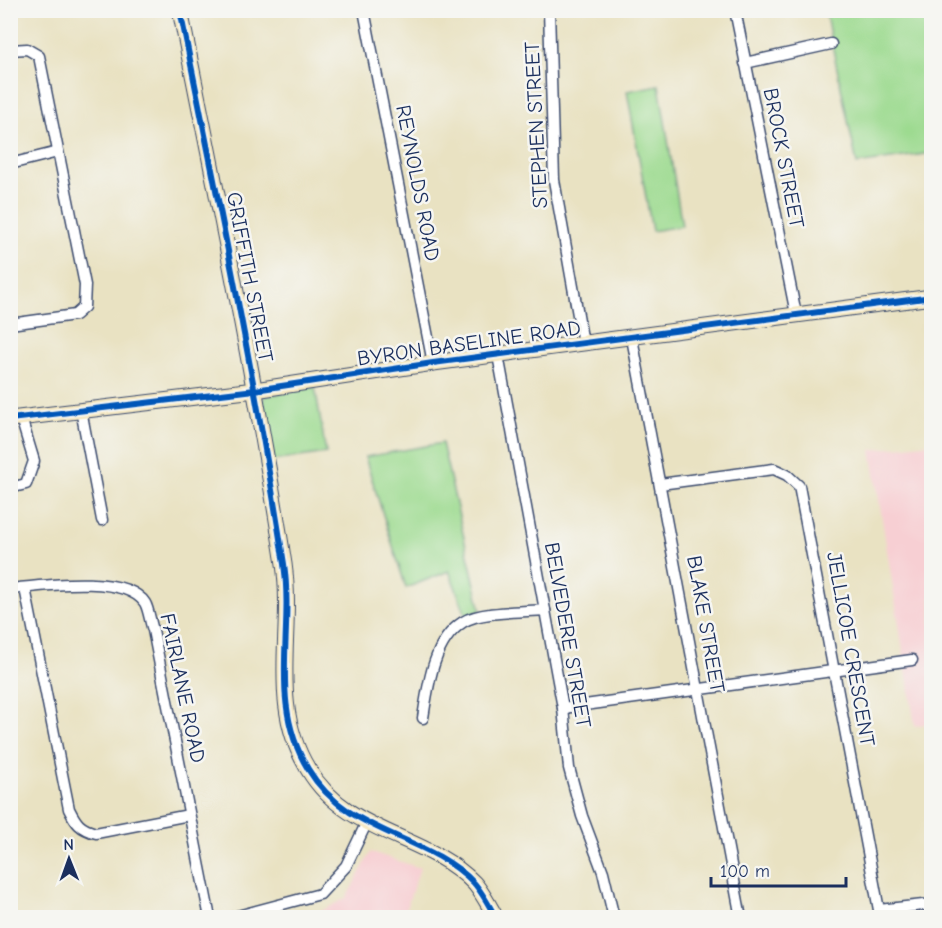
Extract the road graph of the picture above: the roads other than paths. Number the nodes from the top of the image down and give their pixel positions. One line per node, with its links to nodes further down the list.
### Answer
1 (180, 10): 17 (street, GRIFFITH STREET)
2 (364, 10): 16 (street, REYNOLDS ROAD)
3 (549, 10): 14 (street, STEPHEN STREET)
4 (735, 10): 7 (street, BROCK STREET)
5 (831, 44): 7 (street)
6 (10, 50): 8 (street)
7 (745, 63): 11 (street, BROCK STREET)
8 (58, 152): 9 (street); 12 (street)
9 (10, 164)
10 (932, 297): 11 (street, BYRON BASELINE ROAD)
11 (796, 314): 13 (street, BYRON BASELINE ROAD)
12 (10, 324)
13 (632, 338): 14 (street, BYRON BASELINE ROAD); 20 (street, BLAKE STREET)
14 (583, 343): 15 (street, BYRON BASELINE ROAD)
15 (498, 356): 16 (street, BYRON BASELINE ROAD); 25 (street, BELVEDERE STREET)
16 (434, 363): 17 (street, BYRON BASELINE ROAD)
17 (255, 390): 18 (street, BYRON BASELINE ROAD); 32 (street, GRIFFITH STREET)
18 (81, 410): 19 (street, BYRON BASELINE ROAD); 22 (street)
19 (16, 419): 21 (street)
20 (660, 484): 27 (street, JELLICOE CRESCENT); 28 (street, BLAKE STREET)
21 (10, 488)
22 (102, 520)
23 (25, 588): 24 (street, FAIRLANE ROAD); 31 (street, FAIRLANE ROAD); 31 (street)
24 (10, 589)
25 (545, 610): 29 (street, BELVEDERE STREET); 30 (street)
26 (912, 660): 27 (street)
27 (835, 671): 28 (street); 33 (street, JELLICOE CRESCENT)
28 (697, 689): 29 (street); 38 (street, BLAKE STREET)
29 (563, 708): 37 (street, BELVEDERE STREET)
30 (423, 718)
31 (189, 815): 34 (street, FAIRLANE ROAD)
32 (366, 824): 35 (street); 36 (street, GRIFFITH STREET)
33 (932, 904)
34 (210, 918)
35 (230, 918)
36 (496, 918)
37 (614, 918)
38 (741, 918)

